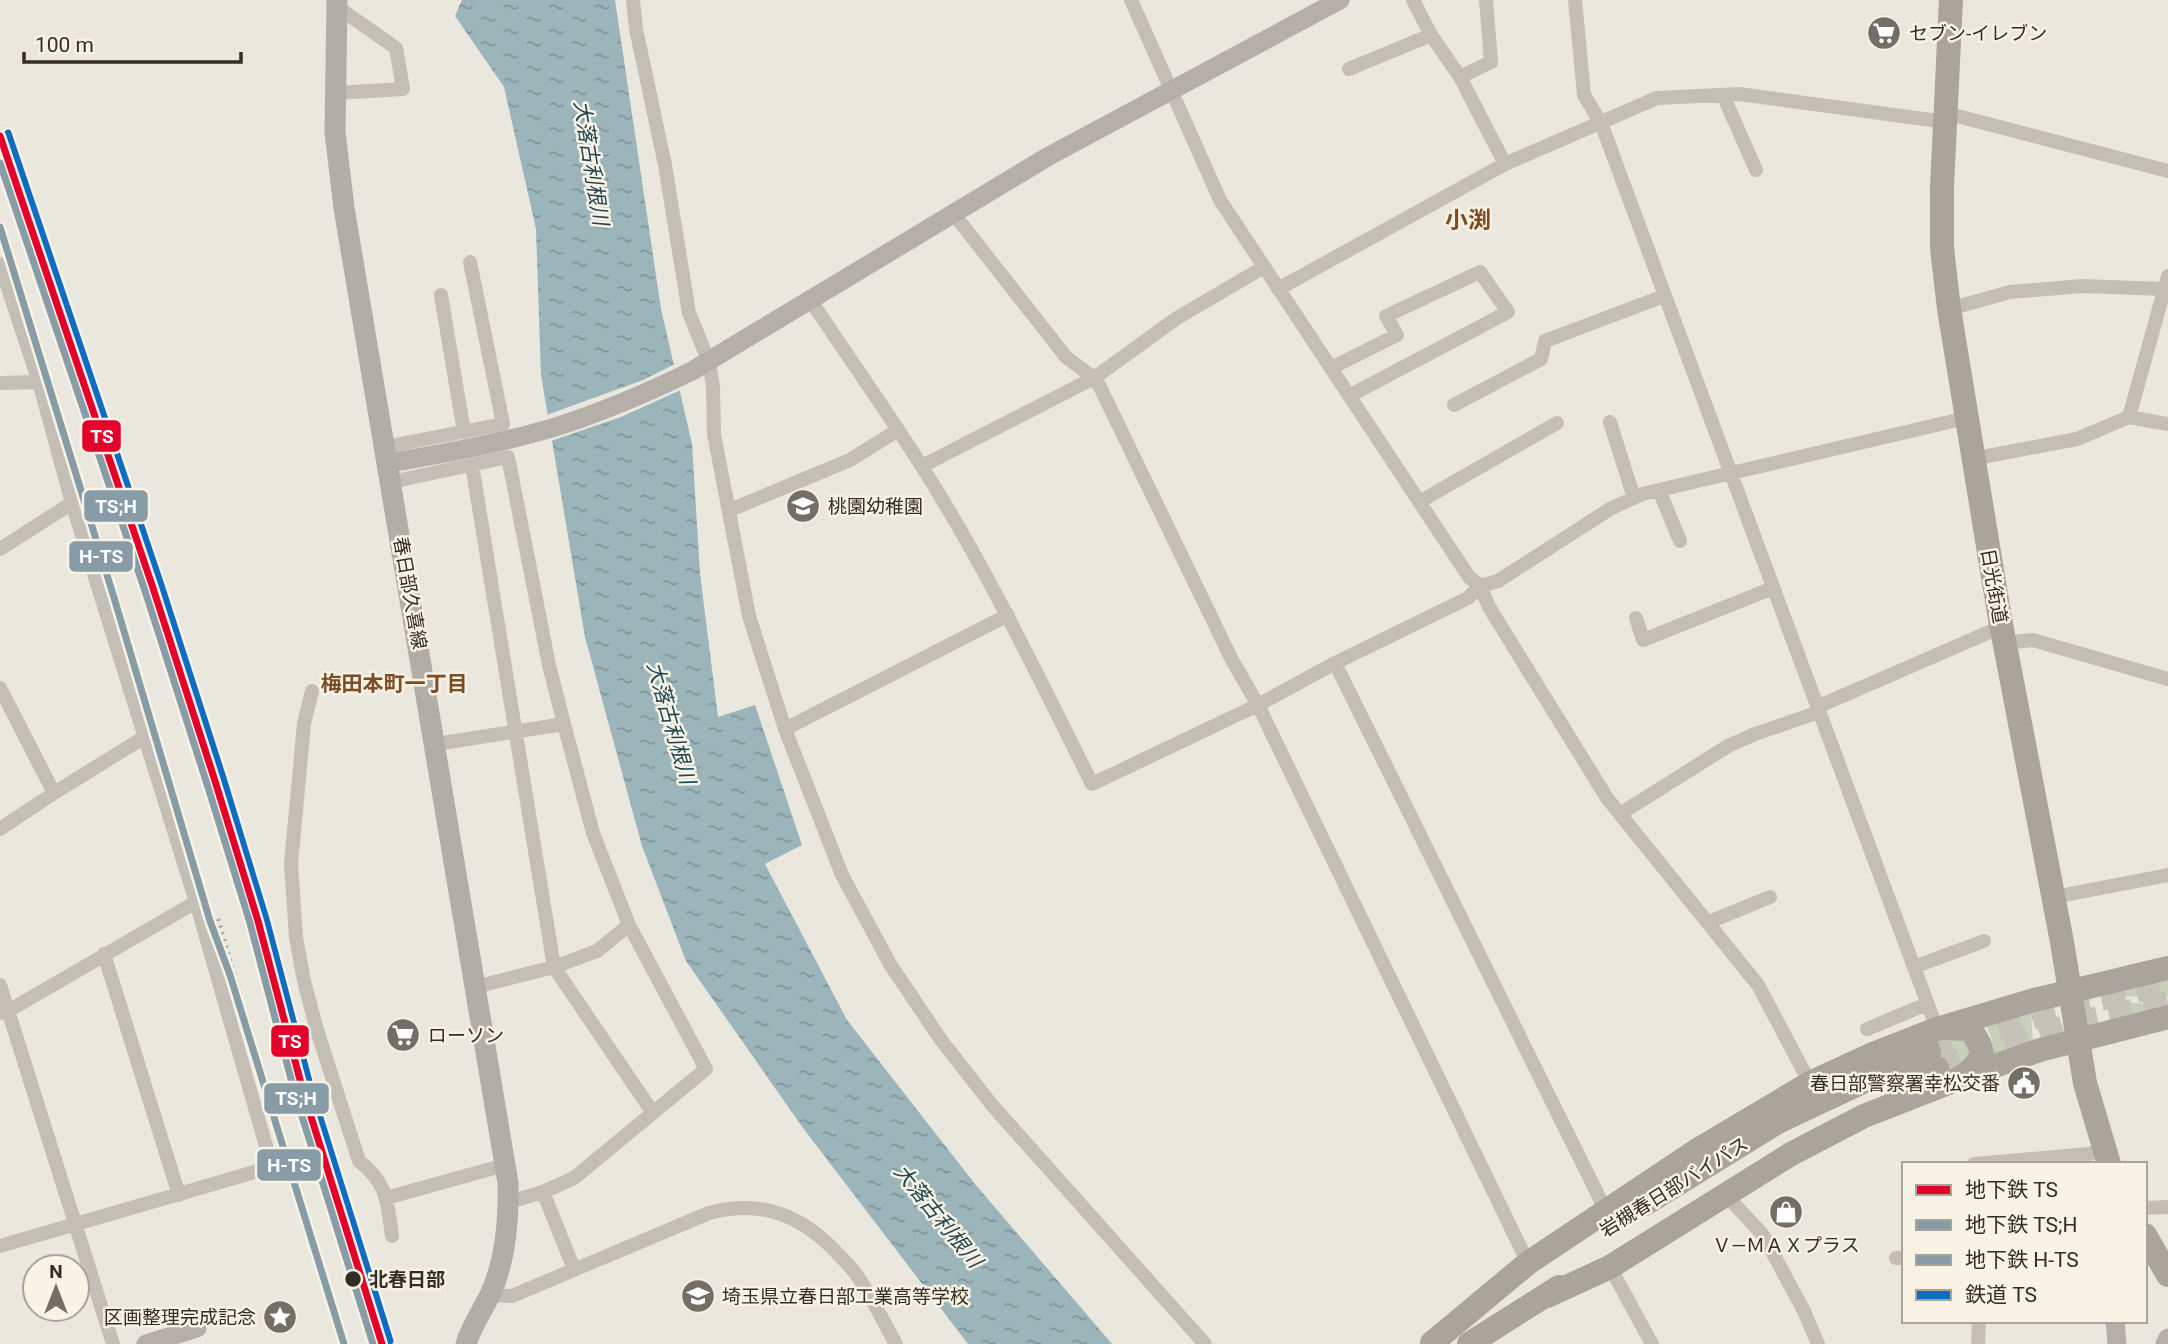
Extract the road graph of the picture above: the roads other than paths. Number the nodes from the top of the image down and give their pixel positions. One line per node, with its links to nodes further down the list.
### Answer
1 (633, 0): 30 (street)
2 (1130, 0): 12 (street)
3 (1340, 0): 12 (street)
4 (1413, 0): 9 (street)
5 (1486, 0): 11 (street)
6 (1575, 0): 16 (street)
7 (1951, 0): 15 (highway, 日光街道)
8 (336, 3): 13 (main road, 春日部久喜線); 13 (street)
9 (1431, 35): 10 (street); 11 (street)
10 (1349, 69)
11 (1460, 77): 17 (street)
12 (1172, 90): 20 (street); 23 (street)
13 (335, 93): 45 (main road, 春日部久喜線)
14 (1723, 94): 15 (street); 16 (street); 18 (street)
15 (1946, 117): 19 (street); 29 (highway, 日光街道)
16 (1601, 123): 17 (street); 27 (street)
17 (1505, 164): 25 (street)
18 (1756, 170)
19 (2168, 171)
20 (953, 213): 28 (street); 32 (street)
21 (470, 262): 43 (street)
22 (0, 264): 33 (street)
23 (1264, 267): 25 (street); 32 (street)
24 (2166, 282): 29 (street); 37 (street)
25 (1278, 289): 31 (street)
26 (441, 295): 43 (street)
27 (1664, 296): 36 (street); 48 (street)
28 (811, 301): 30 (street); 42 (street)
29 (1949, 309): 38 (highway, 日光街道)
30 (701, 367): 45 (street); 53 (street)
31 (1331, 368): 35 (street); 35 (street)
32 (1094, 378): 47 (street); 65 (street)
33 (39, 382): 34 (street); 52 (street)
34 (0, 383)
35 (1349, 396): 51 (street)
36 (1454, 405)
37 (2129, 417): 41 (street); 44 (street)
38 (1966, 418): 44 (highway, 日光街道); 48 (street)
39 (1610, 422): 50 (street)
40 (1557, 423): 51 (street)
41 (2168, 424)
42 (898, 430): 47 (street); 53 (street)
43 (464, 432): 45 (street)
44 (1972, 459): 60 (highway, 日光街道)
45 (388, 464): 46 (street); 71 (main road, 春日部久喜線)
46 (472, 465): 67 (street); 69 (street)
47 (922, 466): 58 (street)
48 (1730, 472): 49 (street); 57 (street)
49 (1659, 490): 50 (street); 54 (street)
50 (1634, 498): 56 (street)
51 (1419, 502): 56 (street)
52 (72, 503): 55 (street); 70 (street)
53 (730, 510): 68 (street)
54 (1680, 541)
55 (0, 549)
56 (1480, 586): 61 (street); 73 (street)
57 (1773, 588): 59 (street); 66 (street)
58 (1008, 615): 65 (street); 68 (street)
59 (1636, 618)
60 (2003, 635): 62 (street); 66 (street); 77 (highway, 日光街道)
61 (1335, 663): 65 (street); 108 (street)
62 (2168, 679)
63 (0, 688): 72 (street)
64 (312, 691): 104 (street)
65 (1258, 705): 113 (street)
66 (1818, 710): 73 (street); 84 (street)
67 (564, 724): 69 (street); 80 (street)
68 (785, 729): 128 (street)
69 (515, 731): 71 (street); 83 (street)
70 (143, 738): 72 (street); 78 (street)
71 (436, 744): 87 (main road, 春日部久喜線)
72 (54, 793): 74 (street)
73 (1620, 814): 79 (street)
74 (0, 829)
75 (2168, 875): 77 (street)
76 (1770, 897): 79 (street)
77 (2054, 897): 88 (highway, 日光街道)
78 (196, 902): 82 (street); 103 (street)
79 (1709, 922): 96 (street)
80 (629, 925): 83 (street); 97 (street)
81 (1984, 941): 84 (street)
82 (104, 954): 90 (street); 103 (street)
83 (554, 967): 87 (street); 97 (street)
84 (1914, 967): 89 (street)
85 (2168, 968): 88 (highway)
86 (0, 985): 90 (street)
87 (475, 987): 100 (main road, 春日部久喜線)
88 (2070, 991): 93 (highway, 日光街道); 94 (highway)
89 (1927, 1004): 92 (street); 94 (street)
90 (4, 1012): 109 (street)
91 (2168, 1017): 93 (highway)
92 (1867, 1029)
93 (2078, 1040): 95 (highway); 98 (highway, 日光街道)
94 (1935, 1050): 95 (highway); 96 (highway); 118 (highway, 岩槻春日部バイパス); 123 (highway, 岩槻春日部バイパス)
95 (1961, 1078): 102 (highway)
96 (1810, 1083): 108 (highway)
97 (653, 1113): 101 (street)
98 (2106, 1156): 99 (street)
99 (1997, 1162)
100 (505, 1165): 104 (street); 105 (main road, 春日部久喜線)
101 (543, 1192): 105 (street); 115 (street)
102 (1725, 1194): 114 (highway); 131 (street)
103 (179, 1195): 109 (street)
104 (386, 1198): 110 (street)
105 (509, 1202): 117 (main road, 春日部久喜線)
106 (2168, 1207): 107 (street)
107 (2147, 1208)
108 (1606, 1210): 113 (highway)
109 (77, 1223): 112 (street); 124 (street)
110 (392, 1236)
111 (2147, 1238): 116 (highway)
112 (0, 1246)
113 (1528, 1263): 123 (highway)
114 (1611, 1267): 118 (highway); 130 (street)
115 (574, 1269): 117 (street); 127 (street)
116 (2168, 1275)
117 (489, 1295): 126 (main road, 春日部久喜線)
118 (1547, 1296): 129 (highway, 岩槻春日部バイパス)
119 (1979, 1323): 132 (street)
120 (2115, 1323): 133 (street)
121 (197, 1328): 125 (street)
122 (2168, 1338): 134 (street)
123 (1431, 1343)
124 (113, 1344)
125 (146, 1344)
126 (466, 1344)
127 (896, 1344)
128 (1205, 1344)
129 (1469, 1344)
130 (1652, 1344)
131 (1818, 1344)
132 (1978, 1344)
133 (2117, 1344)
134 (2165, 1344)

